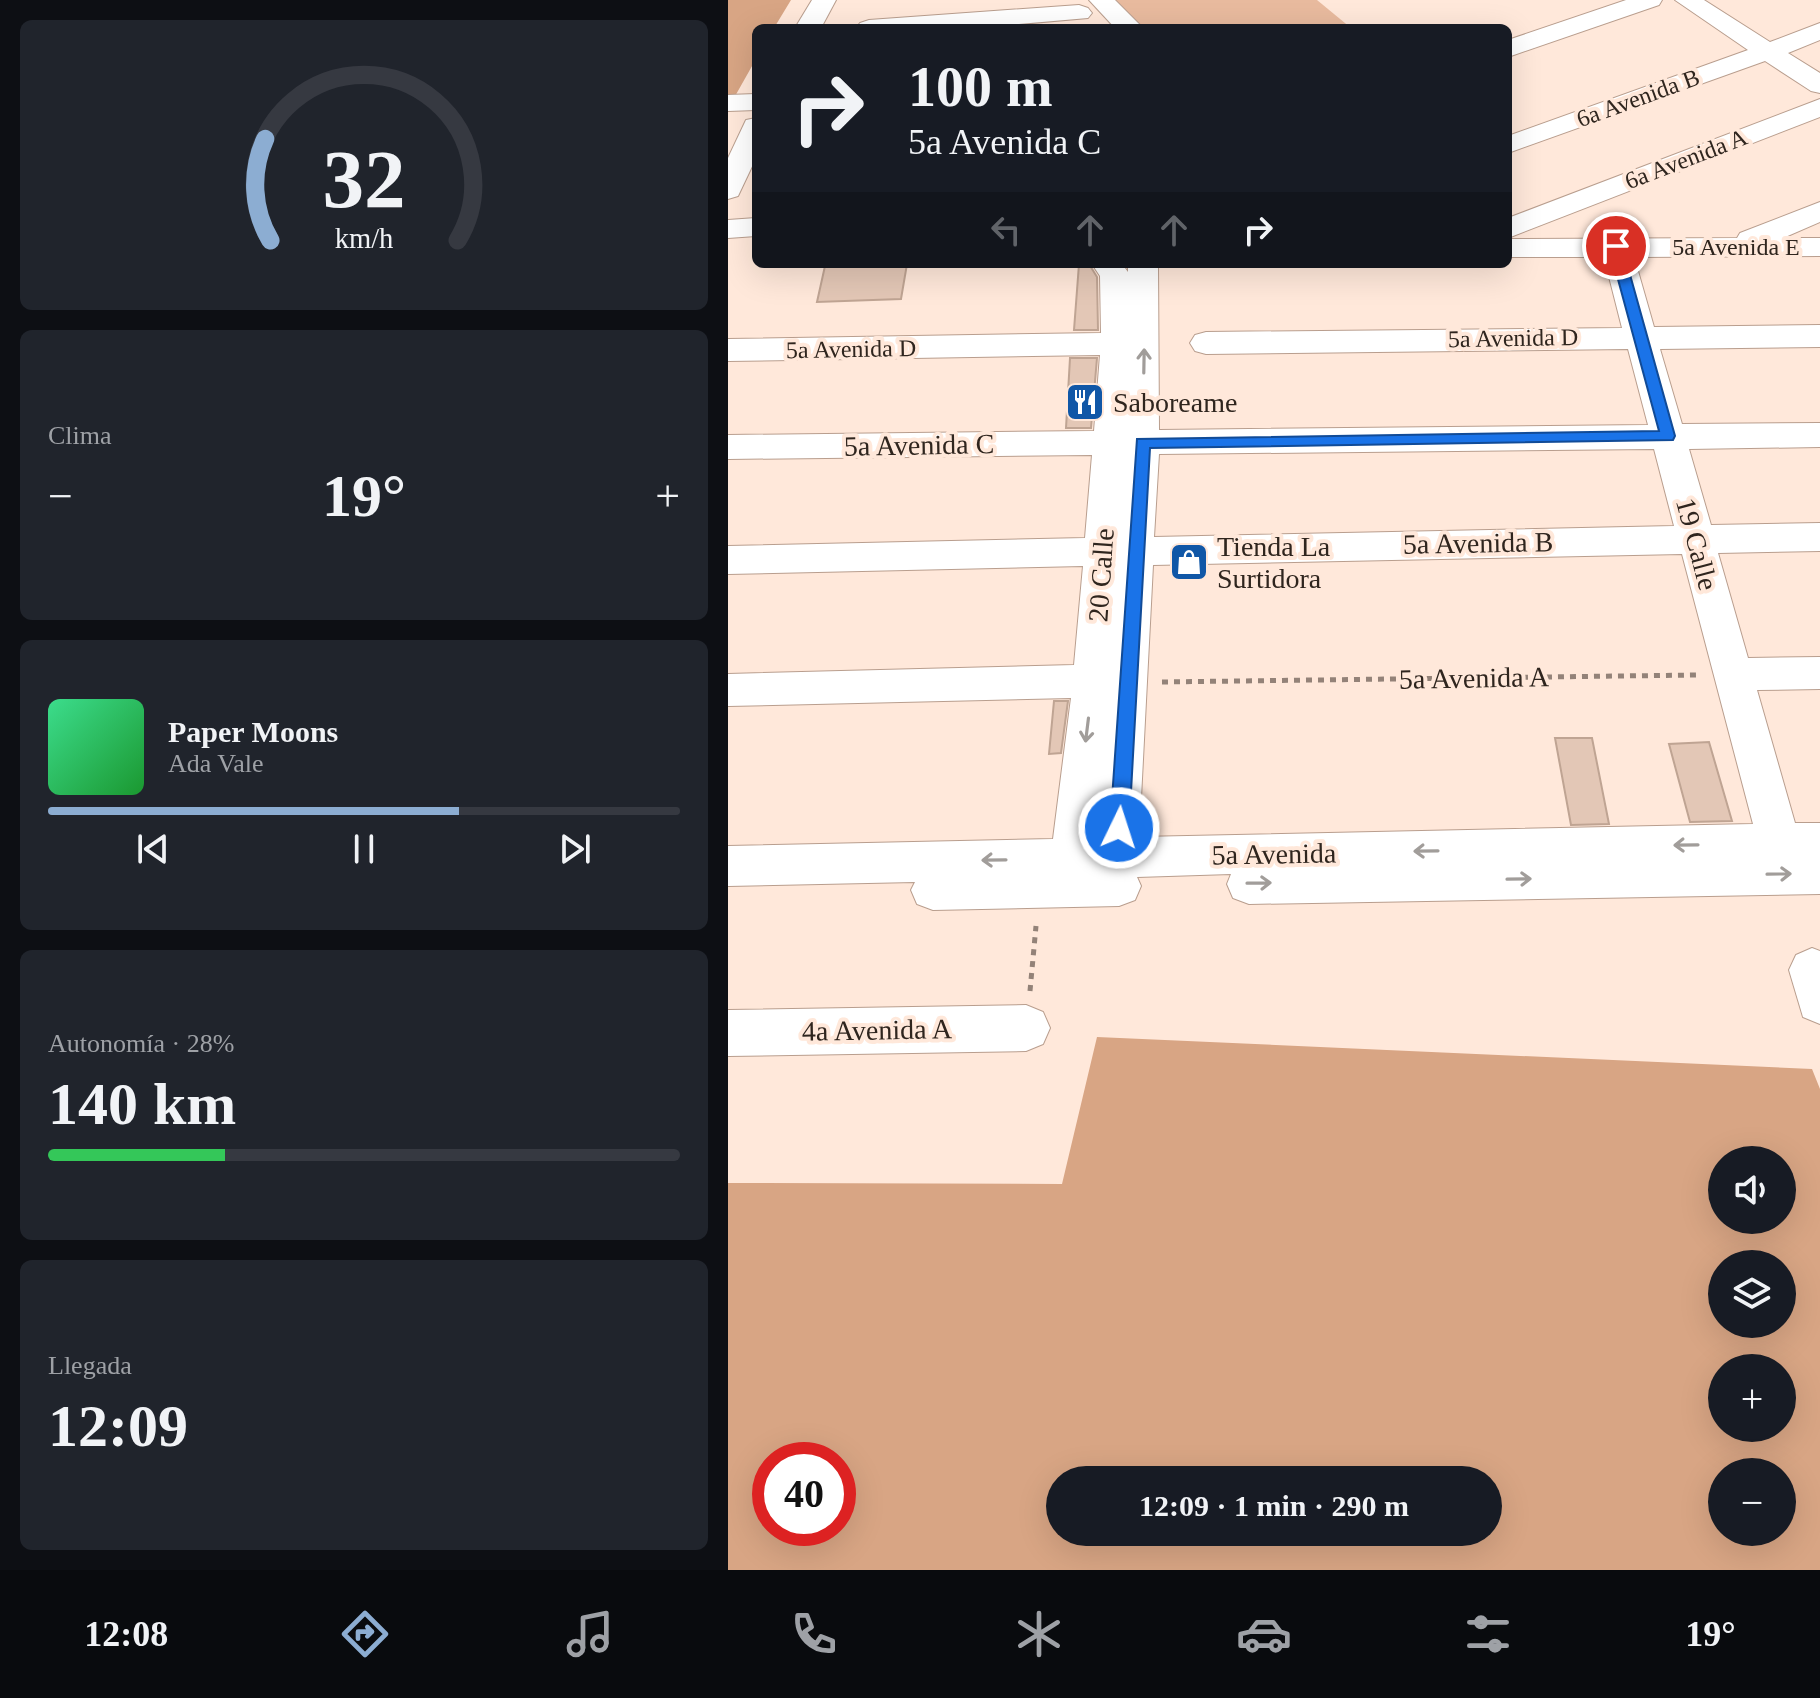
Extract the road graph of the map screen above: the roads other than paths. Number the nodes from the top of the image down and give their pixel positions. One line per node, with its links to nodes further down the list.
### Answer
1 (824, 0): 7 (street)
2 (1602, 0): 9 (street)
3 (1650, 0): 11 (street)
4 (1687, 0): 12 (street)
5 (1090, 7): 6 (street); 8 (street)
6 (859, 21)
7 (810, 24)
8 (1122, 24)
9 (1512, 31)
10 (1820, 31): 12 (street, 6a Avenida B)
11 (1512, 48)
12 (1770, 51): 13 (street); 18 (street, 6a Avenida B)
13 (1820, 85)
14 (752, 102): 15 (street)
15 (728, 103)
16 (1820, 107): 22 (street, 6a Avenida A)
17 (752, 135): 19 (street)
18 (1512, 144)
19 (728, 190)
20 (1820, 211): 29 (street)
21 (752, 227): 23 (street)
22 (1512, 227)
23 (728, 229)
24 (1616, 246): 28 (street, 5a Avenida E); 29 (street, 5a Avenida E); 32 (street, 19 Calle)
25 (752, 247): 27 (street)
26 (1820, 247): 29 (street, 5a Avenida E)
27 (728, 248)
28 (1512, 248)
29 (1730, 249)
30 (1110, 268): 35 (street, 20 Calle)
31 (1143, 268): 39 (street, 20 Calle, one-way to 31)
32 (1640, 336): 33 (street, 5a Avenida D); 34 (street, 5a Avenida D); 38 (street, 19 Calle)
33 (1820, 336)
34 (1206, 343)
35 (1117, 344): 36 (street, 5a Avenida D); 39 (street, 20 Calle)
36 (728, 350)
37 (1820, 435): 38 (street, 5a Avenida C)
38 (1668, 436): 39 (street, 5a Avenida C); 42 (street, 19 Calle)
39 (1127, 442): 40 (street, 5a Avenida C); 43 (street, 20 Calle)
40 (728, 447)
41 (1820, 537): 42 (street, 5a Avenida B)
42 (1696, 539): 43 (street, 5a Avenida B); 46 (street, 19 Calle)
43 (1119, 551): 44 (street, 5a Avenida B); 47 (street, 20 Calle)
44 (728, 560)
45 (1820, 673): 46 (street)
46 (1733, 674): 49 (street, 19 Calle)
47 (1111, 682): 48 (street); 51 (street, 20 Calle); 53 (street, 20 Calle, one-way to 53)
48 (728, 690)
49 (1800, 842): 51 (street, 5a Avenida, one-way to 51)
50 (728, 866): 53 (street, 5a Avenida, one-way to 50)
51 (1116, 872): 52 (street, 5a Avenida, one-way to 52); 53 (street, 5a Avenida)
52 (1820, 874)
53 (1060, 878): 54 (street, 5a Avenida)
54 (728, 895)
55 (1026, 1028): 56 (street, 4a Avenida A)
56 (728, 1033)

